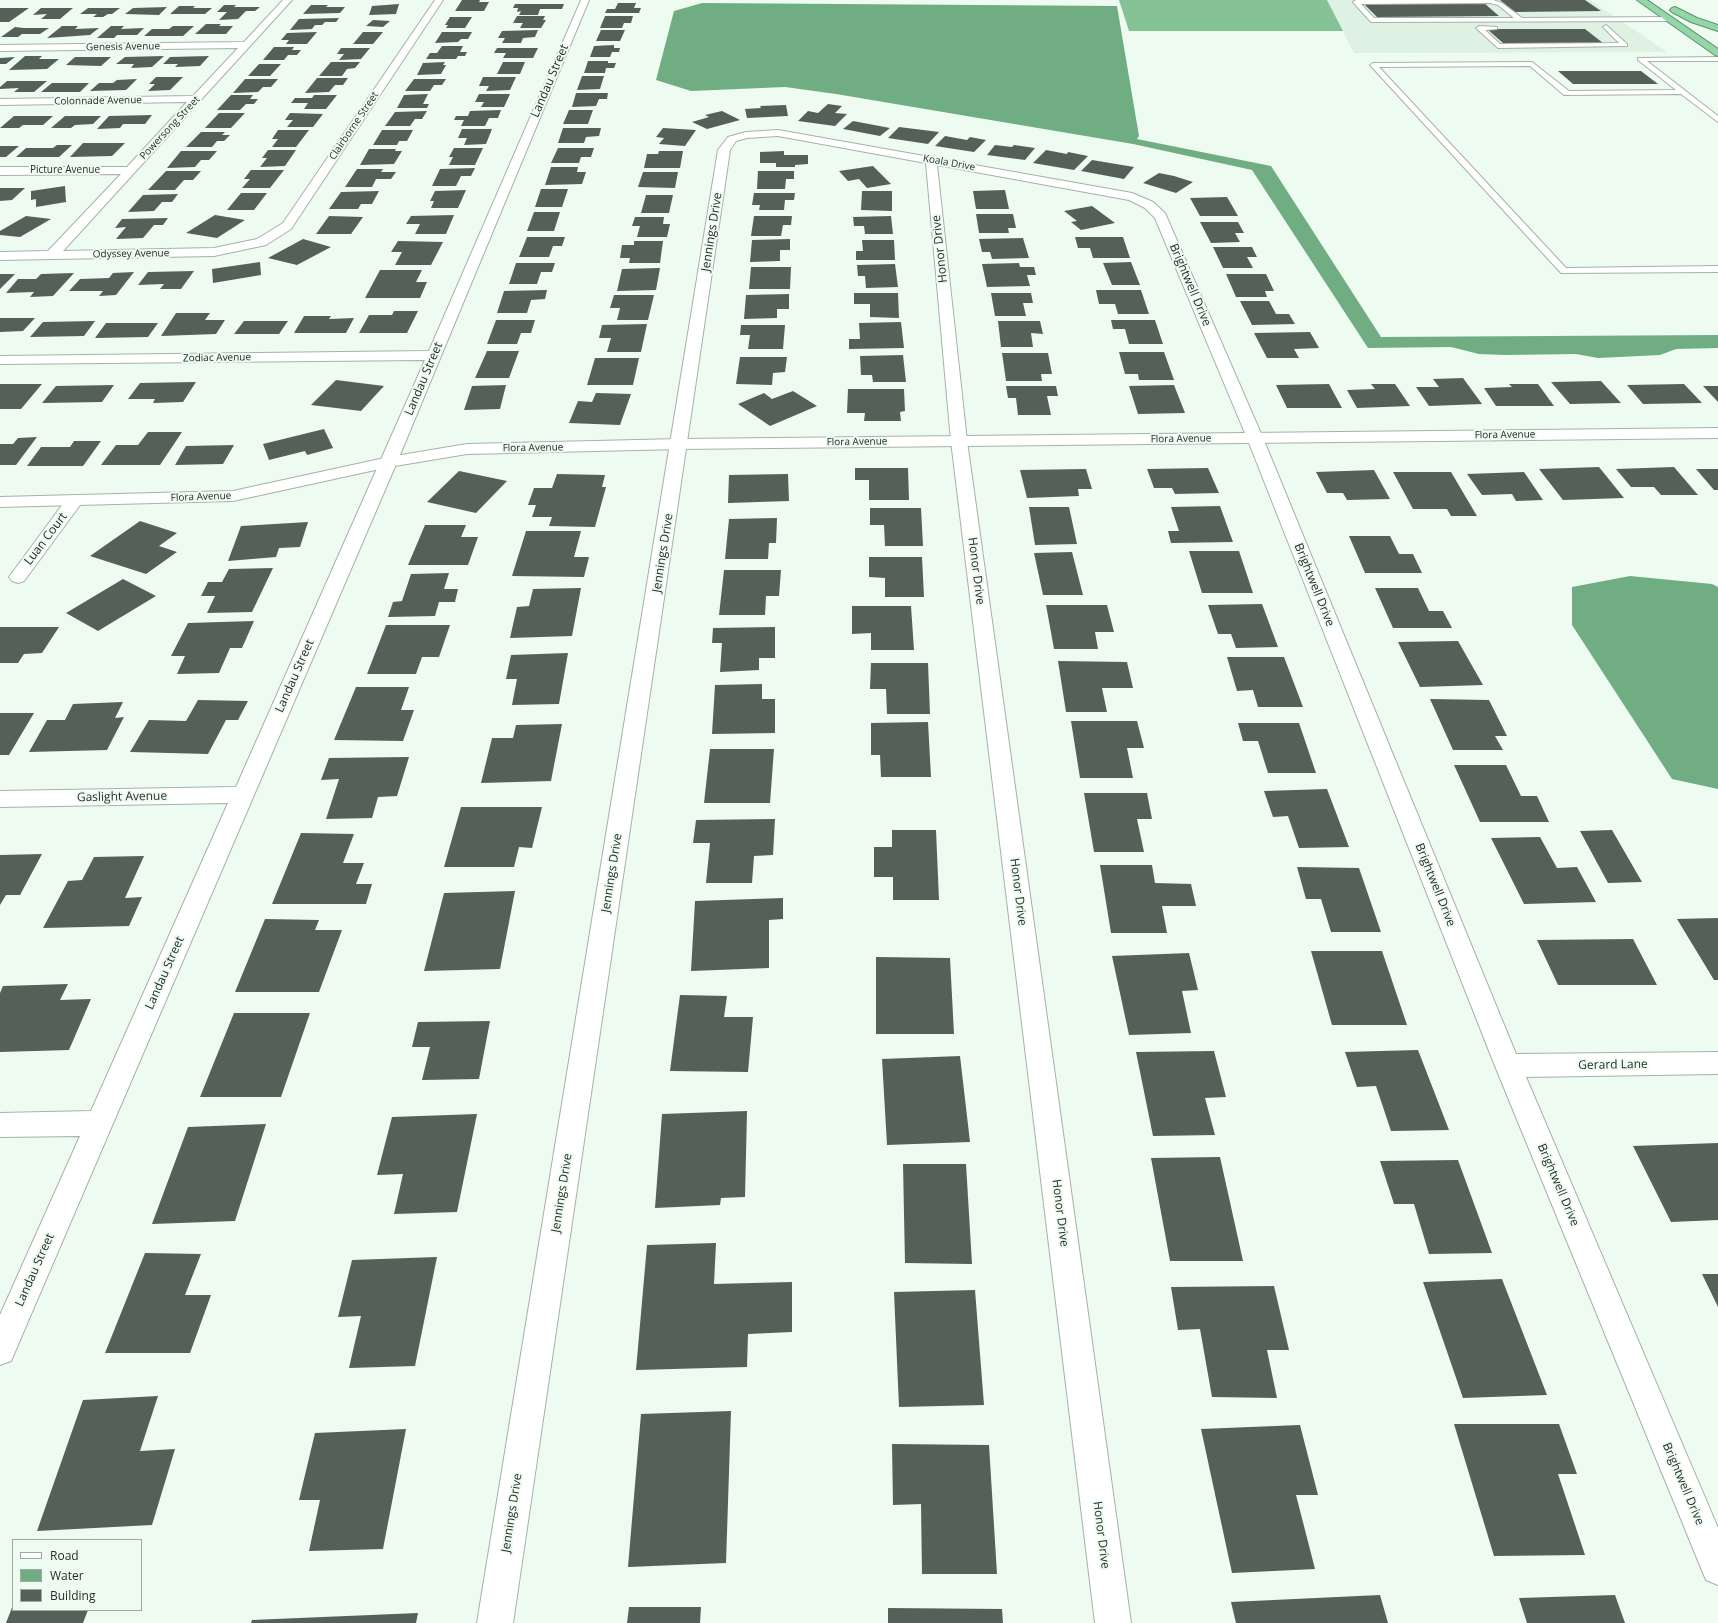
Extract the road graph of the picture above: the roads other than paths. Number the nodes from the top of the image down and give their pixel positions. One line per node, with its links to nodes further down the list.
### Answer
1 (288, 0): 17 (street, Powersong Street)
2 (439, 0): 30 (street, Clairborne Street)
3 (584, 0): 34 (street, Landau Street)
4 (1641, 0): 8 (highway)
5 (1665, 4): 14 (highway)
6 (1700, 11): 9 (highway)
7 (1520, 19): 7 (lane); 8 (lane)
8 (1666, 23): 15 (highway)
9 (1718, 23)
10 (1598, 27): 11 (lane)
11 (1606, 27): 12 (lane); 13 (lane)
12 (1619, 27)
13 (1502, 28)
14 (1718, 28)
15 (1683, 29): 16 (highway); 19 (highway)
16 (1717, 39)
17 (246, 45): 18 (street, Genesis Avenue); 22 (street, Powersong Street)
18 (0, 48)
19 (1718, 53)
20 (1718, 59): 21 (lane)
21 (1683, 92): 24 (lane); 33 (lane)
22 (196, 99): 23 (street, Colonnade Avenue); 27 (street, Powersong Street)
23 (0, 102)
24 (1718, 120)
25 (746, 135): 26 (street, Koala Drive); 39 (street, Jennings Drive)
26 (931, 160): 29 (street, Koala Drive); 38 (street, Honor Drive)
27 (131, 170): 28 (street, Picture Avenue); 31 (street, Powersong Street)
28 (0, 171)
29 (1149, 205): 37 (street, Brightwell Drive)
30 (261, 242): 31 (street, Odyssey Avenue)
31 (52, 255): 32 (street, Odyssey Avenue)
32 (0, 256)
33 (1718, 269)
34 (434, 355): 35 (street, Zodiac Avenue); 40 (street, Landau Street)
35 (0, 360)
36 (1718, 433): 37 (street, Flora Avenue)
37 (1255, 438): 38 (street, Flora Avenue); 47 (street, Brightwell Drive)
38 (959, 442): 39 (street, Flora Avenue); 53 (street, Honor Drive)
39 (680, 444): 40 (street, Flora Avenue); 52 (street, Jennings Drive)
40 (389, 462): 42 (street, Flora Avenue); 44 (street, Landau Street)
41 (0, 502): 42 (street, Flora Avenue)
42 (74, 502): 43 (street, Luan Court)
43 (18, 577)
44 (243, 795): 45 (street, Gaslight Avenue); 48 (street, Landau Street)
45 (0, 799)
46 (1718, 1063): 47 (street, Gerard Lane)
47 (1508, 1066): 51 (street, Brightwell Drive)
48 (100, 1123): 49 (street); 50 (street, Landau Street)
49 (0, 1125)
50 (0, 1350)
51 (1718, 1568)
52 (495, 1623)
53 (1113, 1623)

